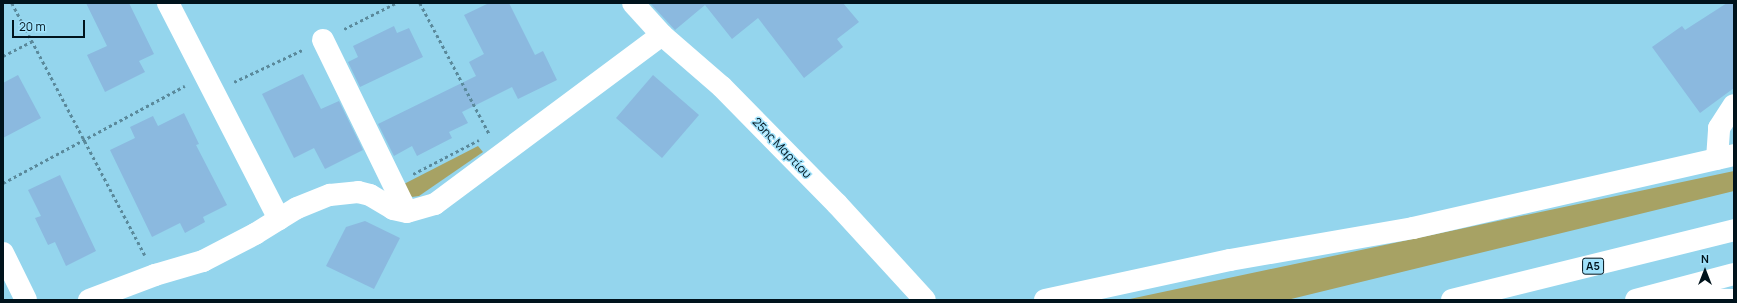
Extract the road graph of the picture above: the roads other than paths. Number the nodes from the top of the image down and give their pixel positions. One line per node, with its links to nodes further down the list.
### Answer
1 (168, 3): 8 (main road)
2 (633, 3): 3 (main road, 25ης Μαρτίου)
3 (662, 35): 7 (main road); 15 (main road, 25ης Μαρτίου)
4 (323, 40): 7 (main road)
5 (1734, 105): 6 (main road)
6 (1725, 157): 16 (main road)
7 (407, 212): 8 (main road)
8 (279, 219): 14 (main road)
9 (1734, 230): 17 (main road, Α5)
10 (3, 253): 13 (main road)
11 (1734, 274): 12 (main road)
12 (1639, 299): 18 (main road)
13 (26, 300)
14 (89, 300)
15 (925, 300)
16 (1044, 300)
17 (1452, 300)
18 (1734, 300)

